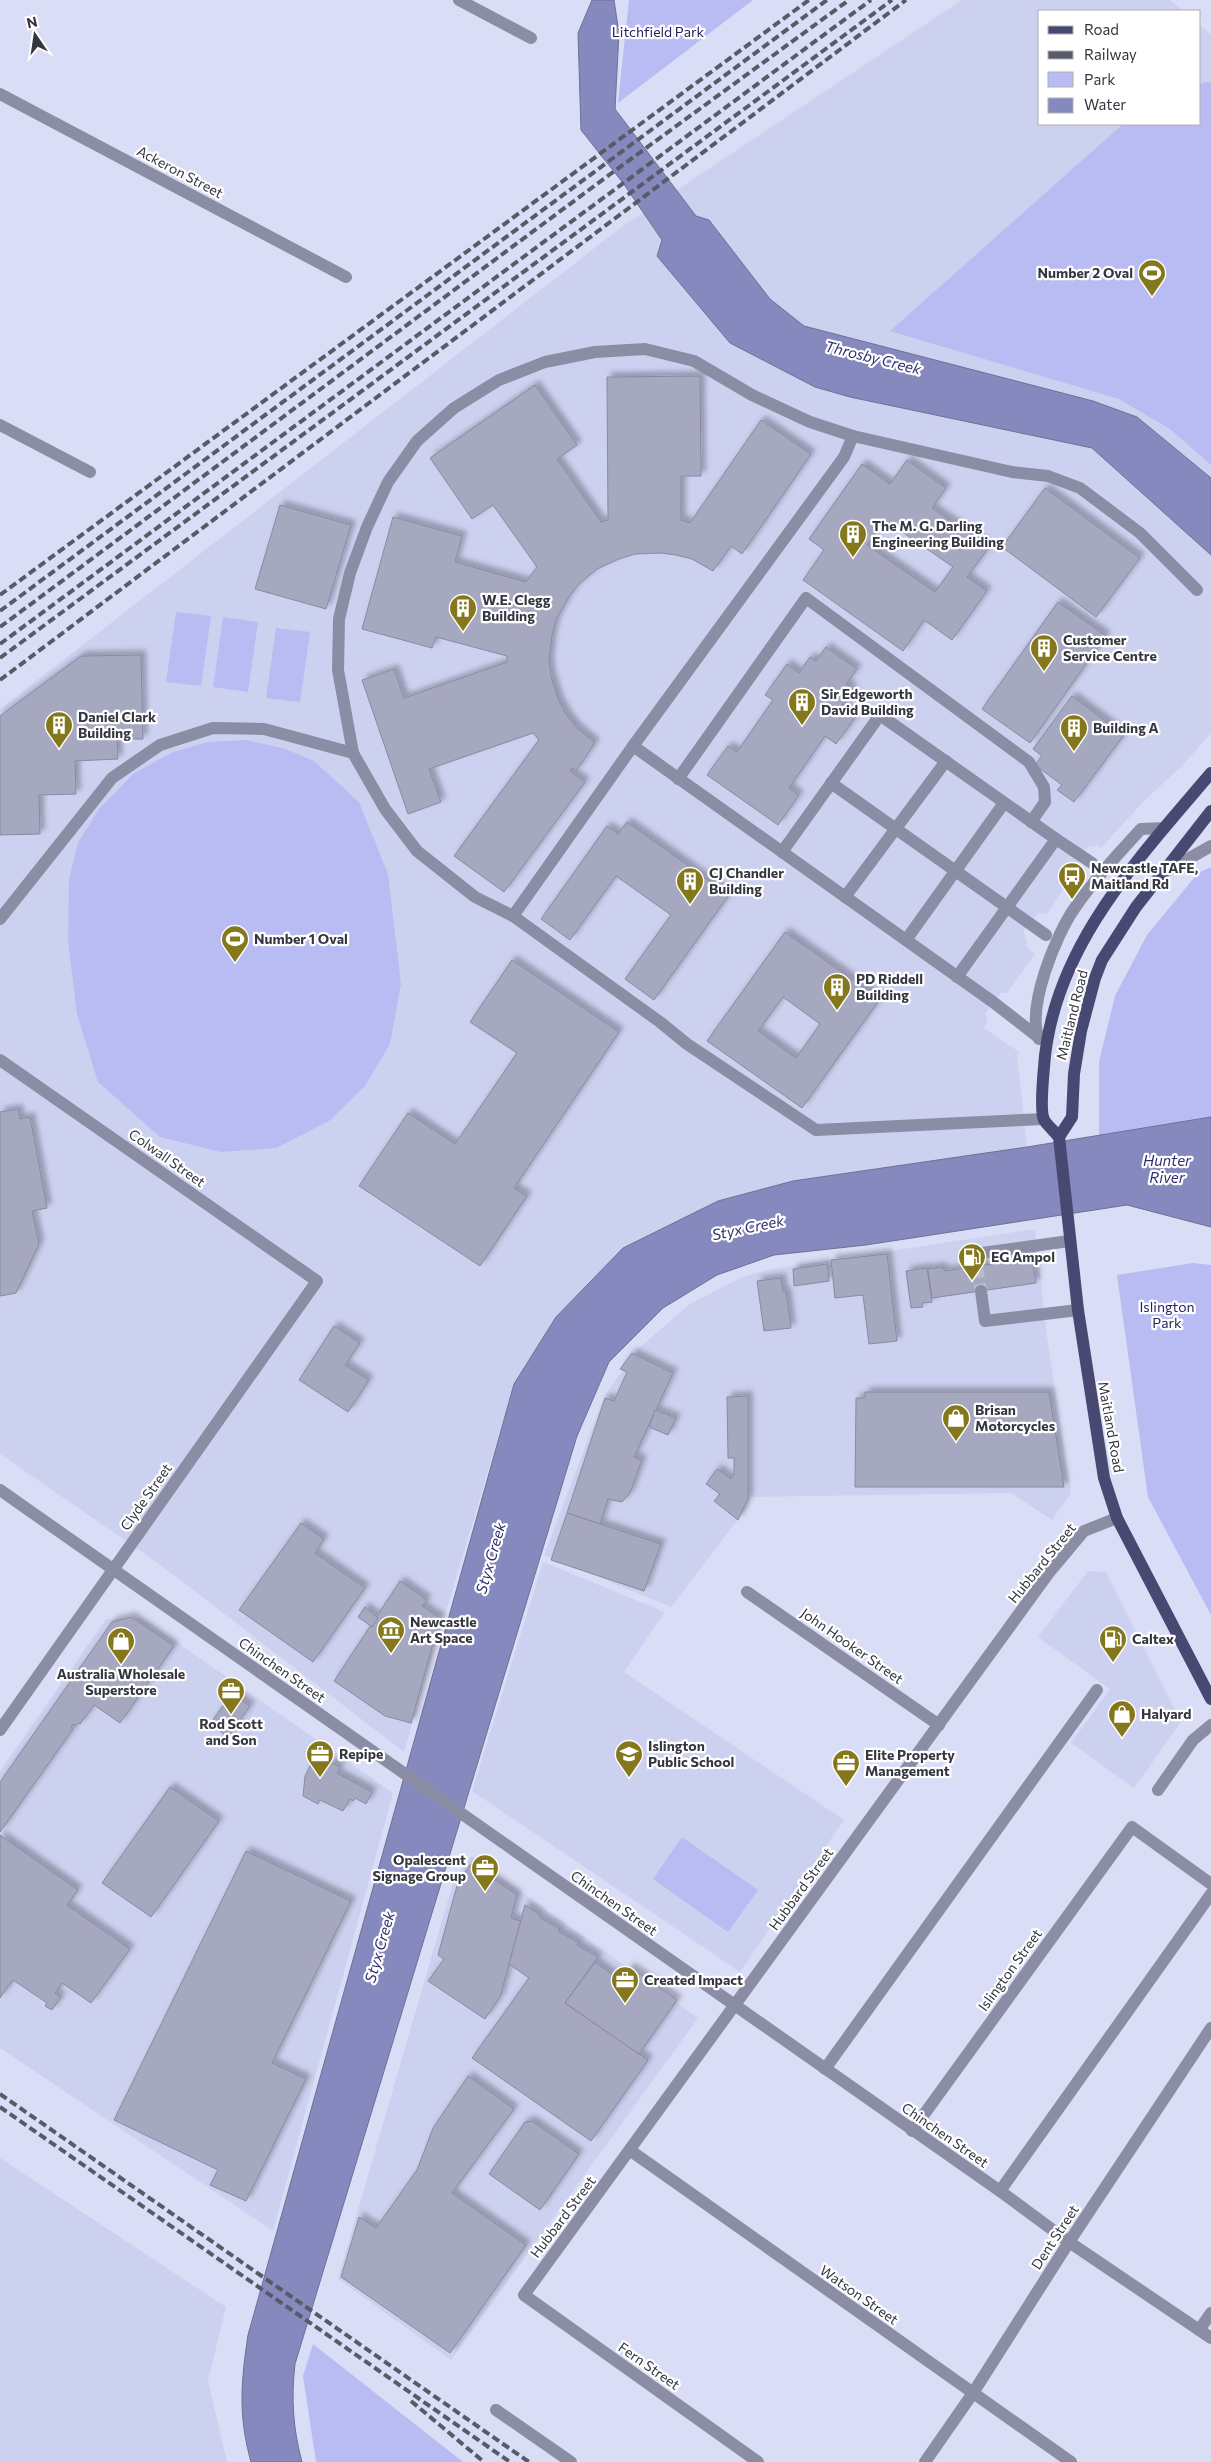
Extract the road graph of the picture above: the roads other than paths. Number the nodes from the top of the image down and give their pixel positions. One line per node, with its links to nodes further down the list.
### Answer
1 (459, 0): 2 (street)
2 (531, 38)
3 (0, 94): 4 (street, Ackeron Street)
4 (346, 278)
5 (0, 425): 7 (street)
6 (853, 436): 8 (street); 9 (street); 10 (street)
7 (90, 472)
8 (1197, 590)
9 (633, 746): 13 (street); 28 (street)
10 (353, 753): 28 (street); 29 (street)
11 (946, 761): 14 (street); 15 (street); 18 (street)
12 (1211, 773): 19 (main road, Maitland Road)
13 (678, 779): 17 (street); 22 (street)
14 (832, 783): 18 (street); 22 (street)
15 (1004, 803): 17 (street); 24 (street)
16 (1211, 811): 25 (main road, Maitland Road)
17 (1031, 822): 20 (street)
18 (894, 828): 24 (street); 26 (street)
19 (1164, 828): 33 (street, Maitland Road); 34 (main road, Maitland Road)
20 (1056, 839): 23 (street); 27 (street)
21 (1211, 846): 25 (street)
22 (782, 852): 26 (street)
23 (1092, 863)
24 (955, 871): 27 (street); 31 (street)
25 (1162, 874): 37 (main road, Maitland Road)
26 (845, 897): 31 (street)
27 (1007, 907): 30 (street); 32 (street)
28 (513, 916): 36 (street)
29 (0, 919)
30 (1046, 935)
31 (906, 940): 32 (street)
32 (957, 977): 33 (street)
33 (1038, 1037): 34 (street, Maitland Road)
34 (1045, 1050): 36 (main road, Maitland Road)
35 (0, 1060): 40 (street, Colwall Street)
36 (1044, 1119): 37 (main road)
37 (1059, 1138): 38 (main road, Maitland Road)
38 (1069, 1241): 39 (street); 42 (main road, Maitland Road)
39 (977, 1266)
40 (317, 1281): 45 (street, Clyde Street)
41 (981, 1290): 42 (street)
42 (1078, 1310): 44 (main road, Maitland Road)
43 (0, 1490): 45 (street, Chinchen Street)
44 (1117, 1518): 48 (main road, Maitland Road); 49 (street, Hubbard Street)
45 (113, 1569): 51 (street, Clyde Street); 55 (street, Chinchen Street)
46 (747, 1592): 49 (street, John Hooker Street)
47 (1096, 1690): 57 (street)
48 (1211, 1699)
49 (939, 1725): 55 (street, Hubbard Street)
50 (1211, 1725): 52 (street)
51 (0, 1730)
52 (1158, 1790)
53 (1211, 1884): 58 (street, Islington Street)
54 (1211, 1894): 60 (street)
55 (734, 2006): 57 (street, Chinchen Street); 59 (street, Hubbard Street)
56 (1211, 2028): 61 (street, Dent Street)
57 (825, 2069): 58 (street, Chinchen Street)
58 (912, 2131): 60 (street, Chinchen Street)
59 (631, 2151): 62 (street, Hubbard Street); 66 (street, Watson Street)
60 (1000, 2191): 61 (street, Chinchen Street)
61 (1069, 2242): 64 (street, Chinchen Street); 66 (street, Dent Street)
62 (524, 2295): 69 (street, Fern Street)
63 (1211, 2313): 64 (street)
64 (1199, 2330): 65 (street, Chinchen Street)
65 (1211, 2338)
66 (973, 2393): 70 (street, Dent Street); 71 (street, Watson Street)
67 (496, 2410): 68 (street)
68 (571, 2462)
69 (758, 2462)
70 (924, 2462)
71 (1071, 2462)

